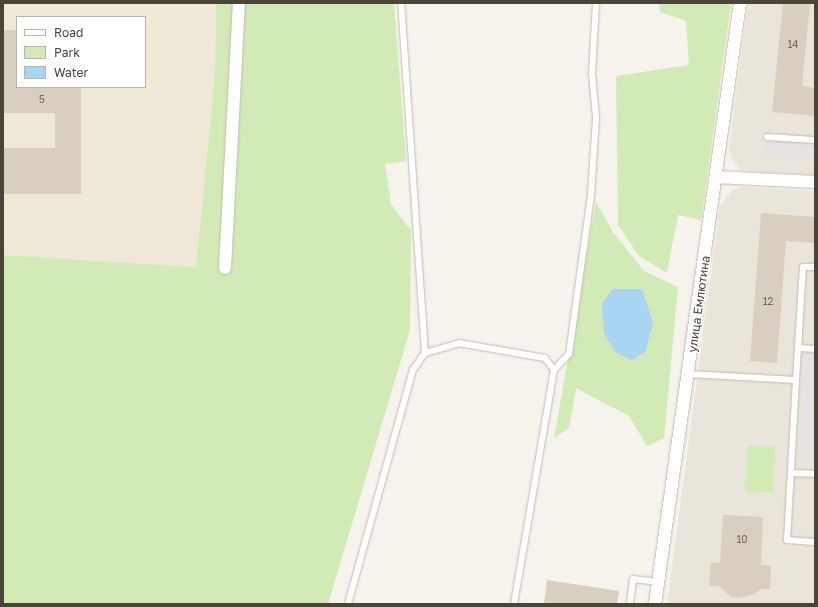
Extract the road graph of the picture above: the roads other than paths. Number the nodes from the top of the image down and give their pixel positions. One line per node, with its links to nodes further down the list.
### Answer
1 (239, 3): 9 (street)
2 (402, 3): 13 (lane)
3 (596, 3): 14 (lane)
4 (740, 3): 7 (street, улица Емлютина)
5 (767, 137): 6 (lane)
6 (815, 140)
7 (716, 177): 8 (street); 15 (street, улица Емлютина)
8 (815, 182)
9 (225, 268)
10 (815, 268): 11 (lane)
11 (798, 348): 12 (lane); 16 (lane)
12 (815, 349)
13 (425, 352): 14 (lane); 21 (lane)
14 (554, 370): 22 (lane)
15 (689, 374): 16 (lane); 20 (street, улица Емлютина)
16 (796, 380): 17 (lane)
17 (791, 473): 18 (lane); 19 (lane)
18 (815, 474)
19 (815, 542)
20 (658, 582): 23 (lane); 24 (street, улица Емлютина)
21 (348, 604)
22 (514, 604)
23 (630, 604)
24 (655, 604)

